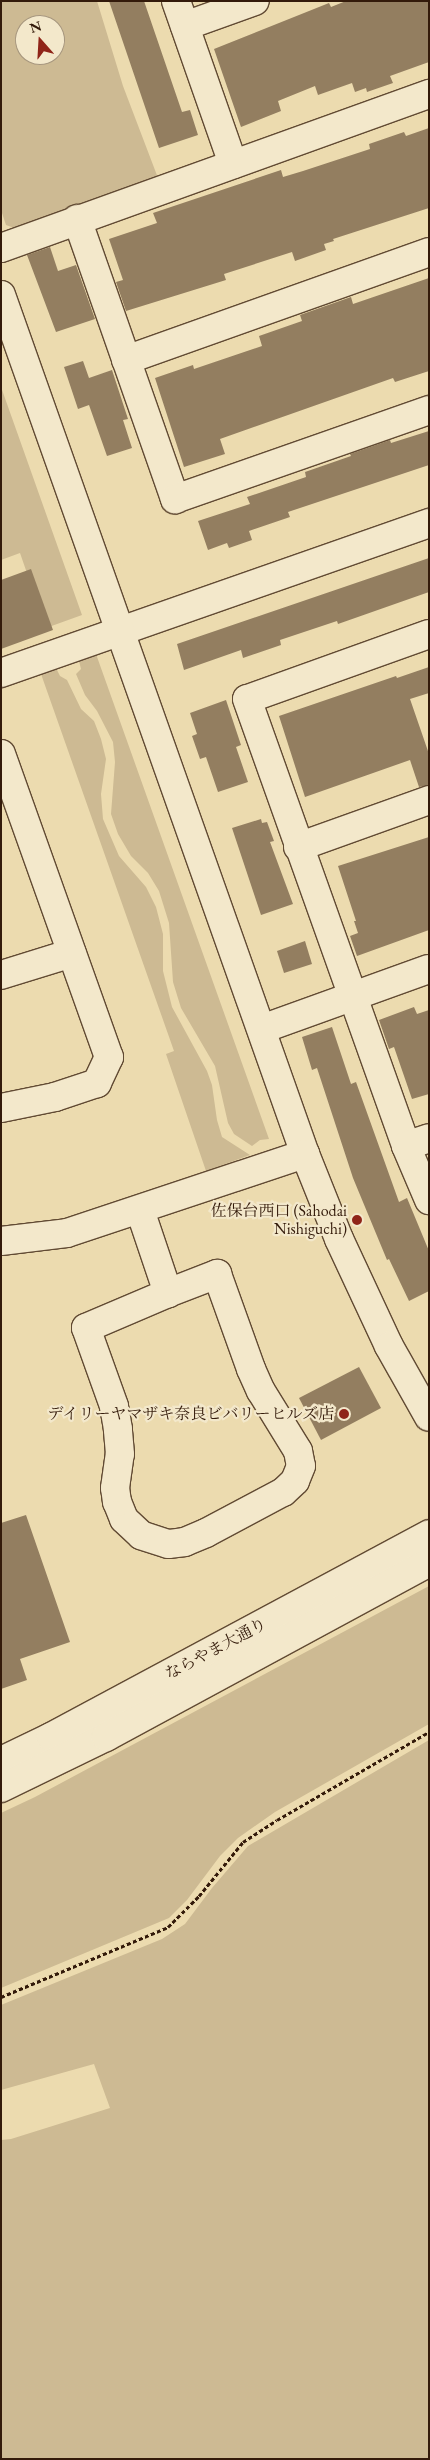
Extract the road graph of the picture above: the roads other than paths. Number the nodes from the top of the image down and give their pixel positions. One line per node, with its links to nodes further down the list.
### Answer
1 (176, 1): 3 (street)
2 (255, 1): 3 (street)
3 (185, 26): 5 (street)
4 (429, 94): 5 (street)
5 (232, 164): 6 (street)
6 (77, 219): 7 (street); 10 (street)
7 (1, 248)
8 (429, 252): 10 (street)
9 (1, 294): 13 (street)
10 (126, 360): 11 (street)
11 (429, 410)
12 (429, 523): 13 (street)
13 (120, 631): 15 (street); 24 (street)
14 (429, 634): 19 (street)
15 (1, 673)
16 (1, 754): 18 (street)
17 (429, 800): 19 (street)
18 (11, 815): 20 (street)
19 (298, 846): 23 (street)
20 (72, 953): 22 (street); 25 (street)
21 (429, 969): 23 (street)
22 (1, 975)
23 (352, 997): 24 (street); 26 (street)
24 (262, 1029): 27 (street)
25 (1, 1108)
26 (417, 1142): 28 (street)
27 (305, 1154): 29 (street); 32 (street)
28 (429, 1200)
29 (140, 1210): 30 (street); 31 (street)
30 (1, 1241)
31 (168, 1293): 31 (street)
32 (429, 1418)
33 (429, 1534): 35 (street, ならやま大通り)
34 (429, 1562): 36 (street, ならやま大通り)
35 (1, 1761)
36 (1, 1788)

